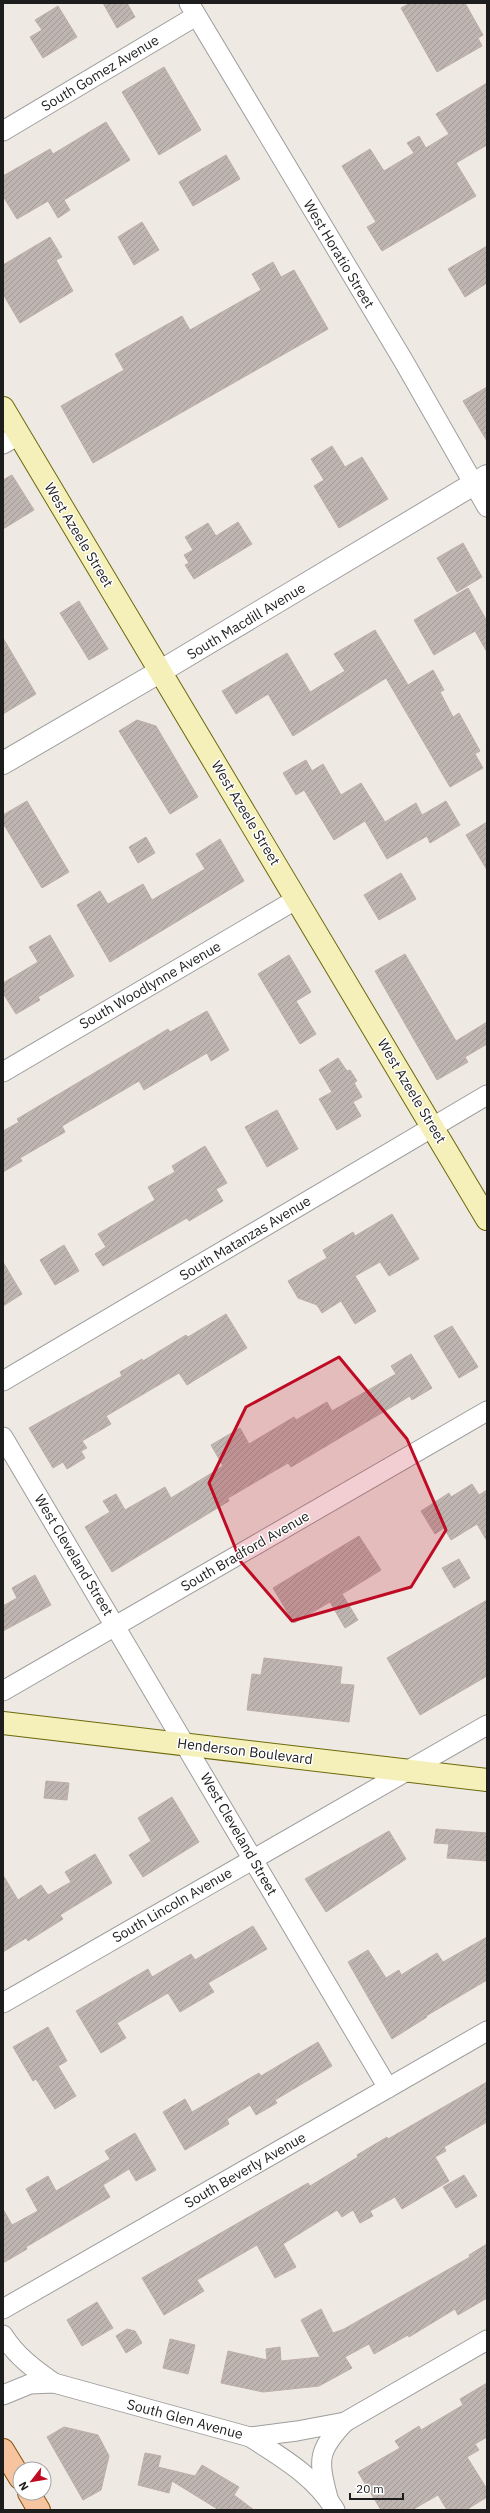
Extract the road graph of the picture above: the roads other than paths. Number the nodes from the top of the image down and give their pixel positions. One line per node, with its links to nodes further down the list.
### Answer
1 (193, 9): 2 (street, South Gomez Avenue); 5 (street, West Horatio Street)
2 (3, 130)
3 (3, 408): 4 (main road, West Azeele Street)
4 (11, 439): 7 (main road, West Azeele Street)
5 (480, 480): 6 (street, West Horatio Street); 7 (street, South Macdill Avenue)
6 (487, 507)
7 (161, 671): 8 (street, South Macdill Avenue); 9 (main road, West Azeele Street)
8 (3, 763)
9 (297, 899): 10 (street, South Woodlynne Avenue); 12 (main road, West Azeele Street)
10 (3, 1072)
11 (487, 1095): 12 (street, South Matanzas Avenue)
12 (433, 1127): 13 (main road, West Azeele Street); 14 (street, South Matanzas Avenue)
13 (487, 1219)
14 (3, 1381)
15 (487, 1411): 17 (street, South Bradford Avenue)
16 (3, 1437): 17 (street, West Cleveland Street)
17 (116, 1626): 18 (street, South Bradford Avenue); 21 (street, West Cleveland Street)
18 (3, 1691)
19 (3, 1723): 21 (main road, Henderson Boulevard)
20 (487, 1725): 22 (street, South Lincoln Avenue)
21 (186, 1744): 22 (main road, Henderson Boulevard); 24 (street, West Cleveland Street)
22 (409, 1770): 23 (main road, Henderson Boulevard); 24 (street, South Lincoln Avenue)
23 (487, 1780)
24 (253, 1858): 25 (street, South Lincoln Avenue); 27 (street, West Cleveland Street)
25 (3, 2004)
26 (487, 2031): 27 (street, South Beverly Avenue)
27 (388, 2088): 28 (street, South Beverly Avenue)
28 (3, 2309)
29 (3, 2335): 31 (street, South Glen Avenue)
30 (487, 2340): 33 (street, South Glen Avenue)
31 (54, 2383): 32 (street, South Glen Avenue); 34 (street, South Glen Avenue)
32 (3, 2395)
33 (345, 2422): 34 (street, South Glen Avenue); 38 (street)
34 (250, 2437): 38 (street)
35 (3, 2450): 36 (main road)
36 (12, 2465)
37 (34, 2501): 39 (main road)
38 (332, 2504)
39 (39, 2510)

